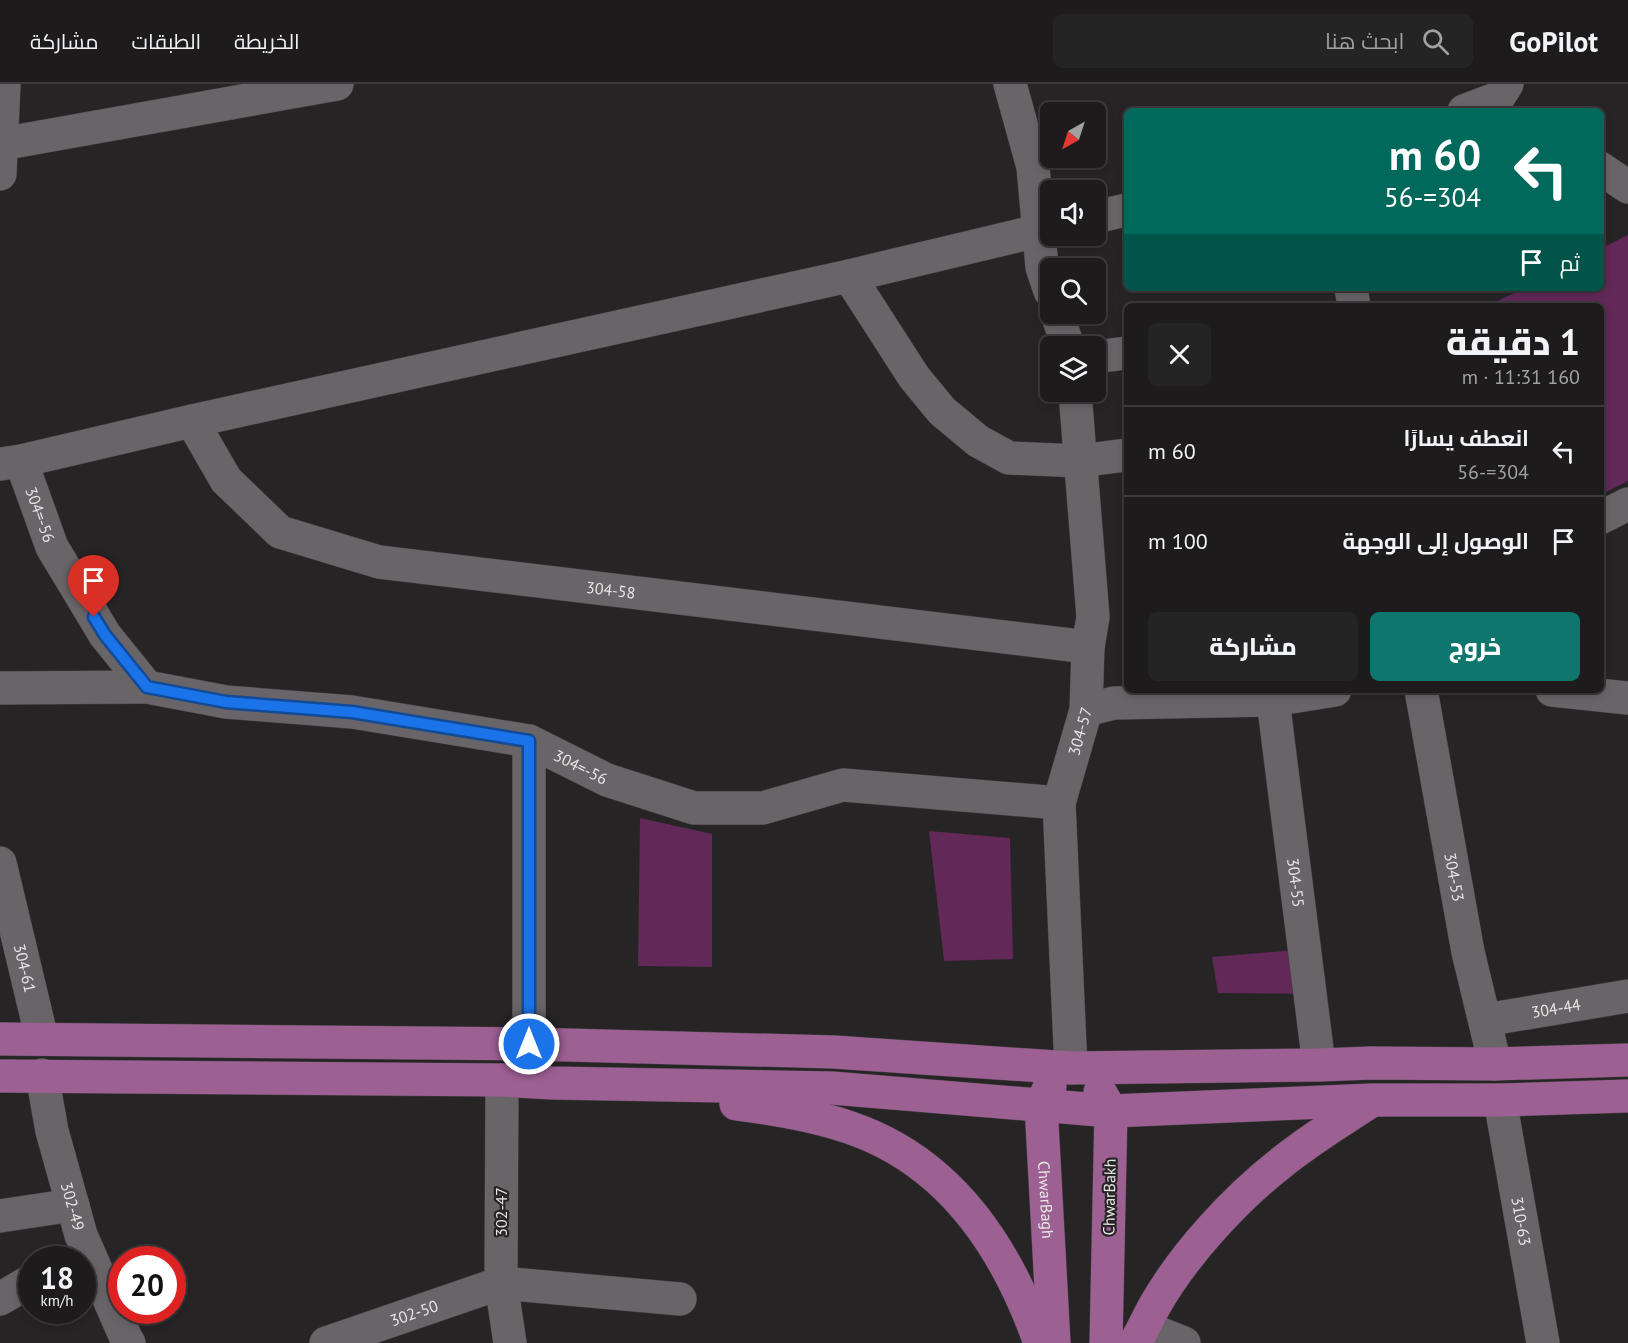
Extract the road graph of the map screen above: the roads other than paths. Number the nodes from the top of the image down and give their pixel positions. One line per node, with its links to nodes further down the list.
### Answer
1 (4, 84): 6 (street)
2 (337, 84): 6 (street)
3 (1011, 84): 9 (street)
4 (1507, 98): 5 (street)
5 (1474, 108)
6 (0, 154)
7 (1604, 171): 8 (street)
8 (1628, 187)
9 (1040, 208)
10 (1124, 211): 11 (street)
11 (1106, 215)
12 (1040, 230): 13 (street)
13 (849, 276): 17 (street); 19 (street)
14 (1124, 353): 15 (street)
15 (1106, 356)
16 (1076, 402): 19 (street, 304-57)
17 (192, 421): 20 (street); 23 (street, 304-58)
18 (1124, 455): 19 (street)
19 (1080, 461): 23 (street, 304-57)
20 (11, 462): 24 (street, 304=-56)
21 (1628, 504): 22 (street)
22 (1604, 516)
23 (1088, 647): 31 (street, 304-57)
24 (147, 687): 25 (street); 32 (street, 304=-56)
25 (0, 688)
26 (1316, 693): 30 (street)
27 (1422, 693): 36 (street, 304-53)
28 (1580, 693): 29 (street)
29 (1628, 698)
30 (1273, 700): 31 (street); 42 (street, 304-55)
31 (1086, 710): 33 (street, 304-57)
32 (529, 741): 33 (street, 304=-56); 39 (street)
33 (1059, 803): 43 (street, 304-57)
34 (0, 863): 38 (street, 304-61)
35 (1628, 996): 36 (street, 304-44)
36 (1485, 1020): 41 (street, 304-53)
37 (0, 1039): 38 (main road)
38 (42, 1039): 39 (main road)
39 (529, 1044): 43 (main road)
40 (1628, 1060): 41 (main road)
41 (1495, 1064): 42 (main road)
42 (1319, 1065): 43 (main road)
43 (1071, 1068): 51 (main road); 52 (main road)
44 (42, 1075): 45 (main road); 46 (main road); 53 (street, 302-49)
45 (0, 1076)
46 (502, 1080): 47 (main road); 56 (street, 302-47)
47 (552, 1083): 51 (main road); 65 (main road)
48 (1628, 1096): 50 (main road)
49 (1372, 1100): 50 (main road); 52 (main road); 61 (main road)
50 (1500, 1100): 69 (street, 310-63)
51 (1041, 1105): 52 (main road); 66 (main road, ChwarBagh)
52 (1111, 1111): 67 (main road, ChwarBakh)
53 (73, 1205): 54 (street); 55 (street, 302-49)
54 (0, 1216)
55 (78, 1246)
56 (501, 1282): 60 (street); 63 (street, 302-50); 64 (street, 302-47)
57 (96, 1287): 62 (street, 302-49)
58 (18, 1288): 59 (street)
59 (0, 1299)
60 (680, 1299)
61 (1140, 1335): 68 (street)
62 (129, 1343)
63 (326, 1343)
64 (510, 1343)
65 (1040, 1343)
66 (1054, 1343)
67 (1106, 1343)
68 (1184, 1343)
69 (1543, 1343)

